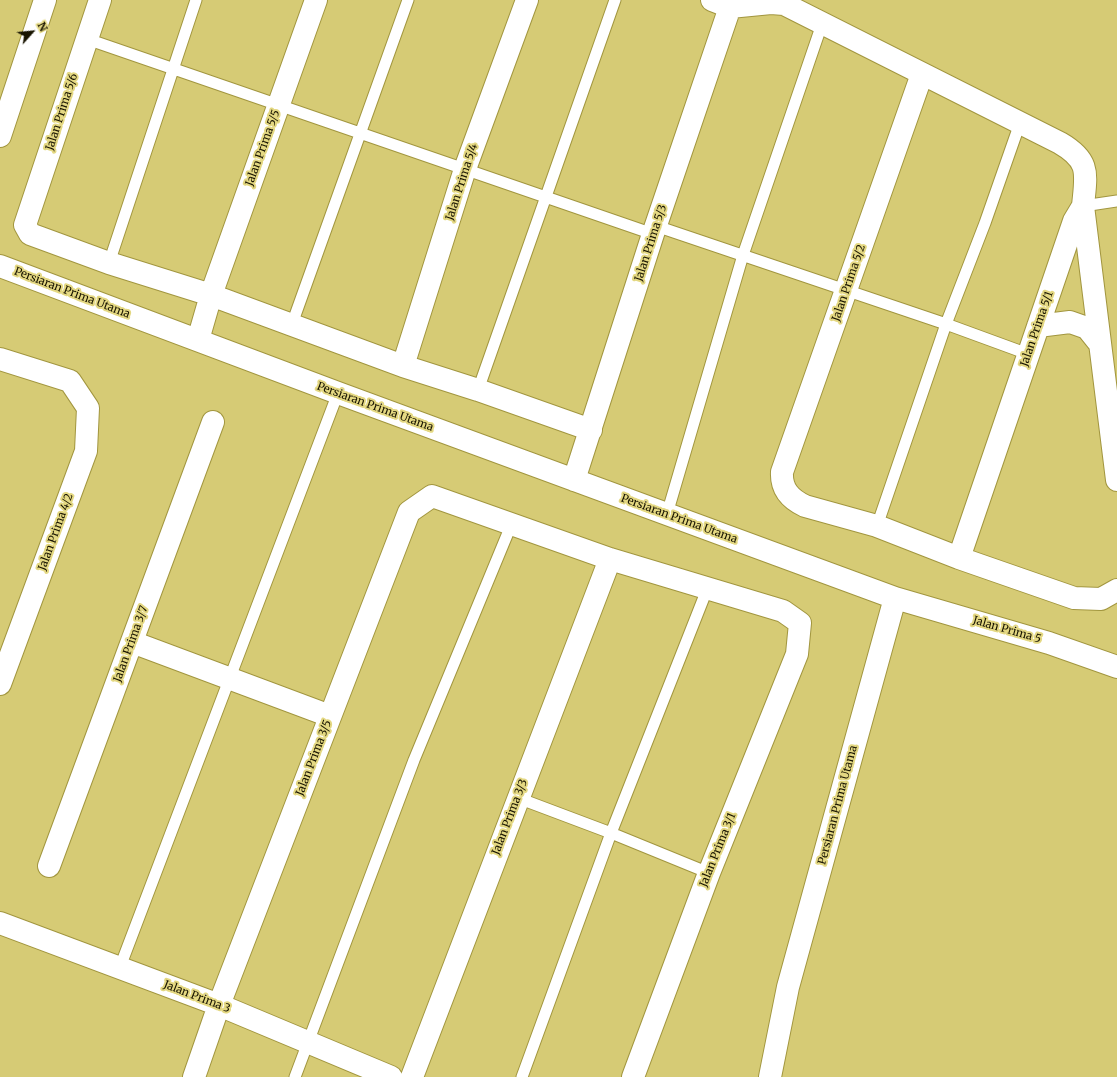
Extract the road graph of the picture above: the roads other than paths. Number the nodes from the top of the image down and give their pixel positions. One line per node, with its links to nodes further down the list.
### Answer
1 (45, 0): 16 (street)
2 (100, 0): 10 (street, Jalan Prima 5/6)
3 (196, 0): 11 (lane)
4 (316, 0): 13 (street, Jalan Prima 5/5)
5 (408, 0): 15 (lane)
6 (527, 0): 17 (street, Jalan Prima 5/4)
7 (615, 0): 18 (lane)
8 (721, 3): 9 (street); 21 (street, Jalan Prima 5/3)
9 (822, 24): 12 (street); 22 (lane)
10 (87, 39): 11 (lane); 23 (street, Jalan Prima 5/6)
11 (173, 68): 13 (lane); 23 (lane)
12 (922, 74): 14 (street); 25 (street, Jalan Prima 5/2)
13 (279, 105): 15 (lane); 26 (street, Jalan Prima 5/5)
14 (1020, 123): 20 (street); 28 (lane)
15 (359, 132): 17 (lane); 27 (lane)
16 (0, 136)
17 (465, 169): 18 (lane); 34 (street, Jalan Prima 5/4)
18 (546, 197): 21 (lane); 35 (lane)
19 (1117, 201): 20 (lane)
20 (1083, 206): 29 (street, Jalan Prima 5/1); 31 (street)
21 (655, 230): 22 (lane); 39 (street, Jalan Prima 5/3)
22 (743, 255): 25 (lane); 42 (lane)
23 (109, 263): 26 (street)
24 (0, 266): 30 (street, Persiaran Prima Utama)
25 (846, 290): 28 (lane); 44 (street, Jalan Prima 5/2)
26 (211, 295): 27 (street); 30 (street, Jalan Prima 5/5)
27 (292, 324): 34 (street)
28 (946, 324): 32 (lane); 44 (lane)
29 (1038, 326): 31 (street); 32 (street, Jalan Prima 5/1)
30 (198, 340): 36 (street, Persiaran Prima Utama)
31 (1099, 343): 37 (street)
32 (1028, 354): 45 (street, Jalan Prima 5/1)
33 (0, 359): 53 (street, Jalan Prima 4/2)
34 (403, 366): 35 (street)
35 (478, 390): 39 (street)
36 (338, 393): 40 (street, Persiaran Prima Utama); 52 (lane)
37 (1113, 412): 41 (street)
38 (213, 422): 50 (street, Jalan Prima 3/7)
39 (591, 430): 40 (street, Jalan Prima 5/3)
40 (574, 480): 42 (street, Persiaran Prima Utama)
41 (1117, 480)
42 (668, 514): 49 (street, Persiaran Prima Utama)
43 (512, 523): 46 (street); 54 (street, Jalan Prima 3/5); 62 (lane)
44 (877, 526): 45 (street)
45 (959, 558): 48 (street)
46 (610, 559): 47 (street); 55 (street, Jalan Prima 3/3)
47 (708, 587): 56 (lane); 58 (street, Jalan Prima 3/1)
48 (1117, 590)
49 (895, 598): 51 (street, Jalan Prima 5); 69 (street, Persiaran Prima Utama)
50 (132, 642): 52 (street); 57 (street, Jalan Prima 3/7)
51 (1117, 667)
52 (230, 678): 54 (street); 60 (lane)
53 (0, 684)
54 (330, 716): 61 (street, Jalan Prima 3/5)
55 (518, 798): 56 (lane); 66 (street, Jalan Prima 3/3)
56 (611, 833): 58 (lane); 67 (lane)
57 (50, 866)
58 (709, 873): 68 (street, Jalan Prima 3/1)
59 (0, 923): 60 (street, Jalan Prima 3)
60 (120, 967): 61 (street, Jalan Prima 3)
61 (219, 1005): 62 (street, Jalan Prima 3); 63 (street, Jalan Prima 3/5)
62 (309, 1042): 64 (lane); 65 (street, Jalan Prima 3)
63 (194, 1077)
64 (295, 1077)
65 (391, 1077)
66 (412, 1077)
67 (522, 1077)
68 (632, 1077)
69 (770, 1077)

